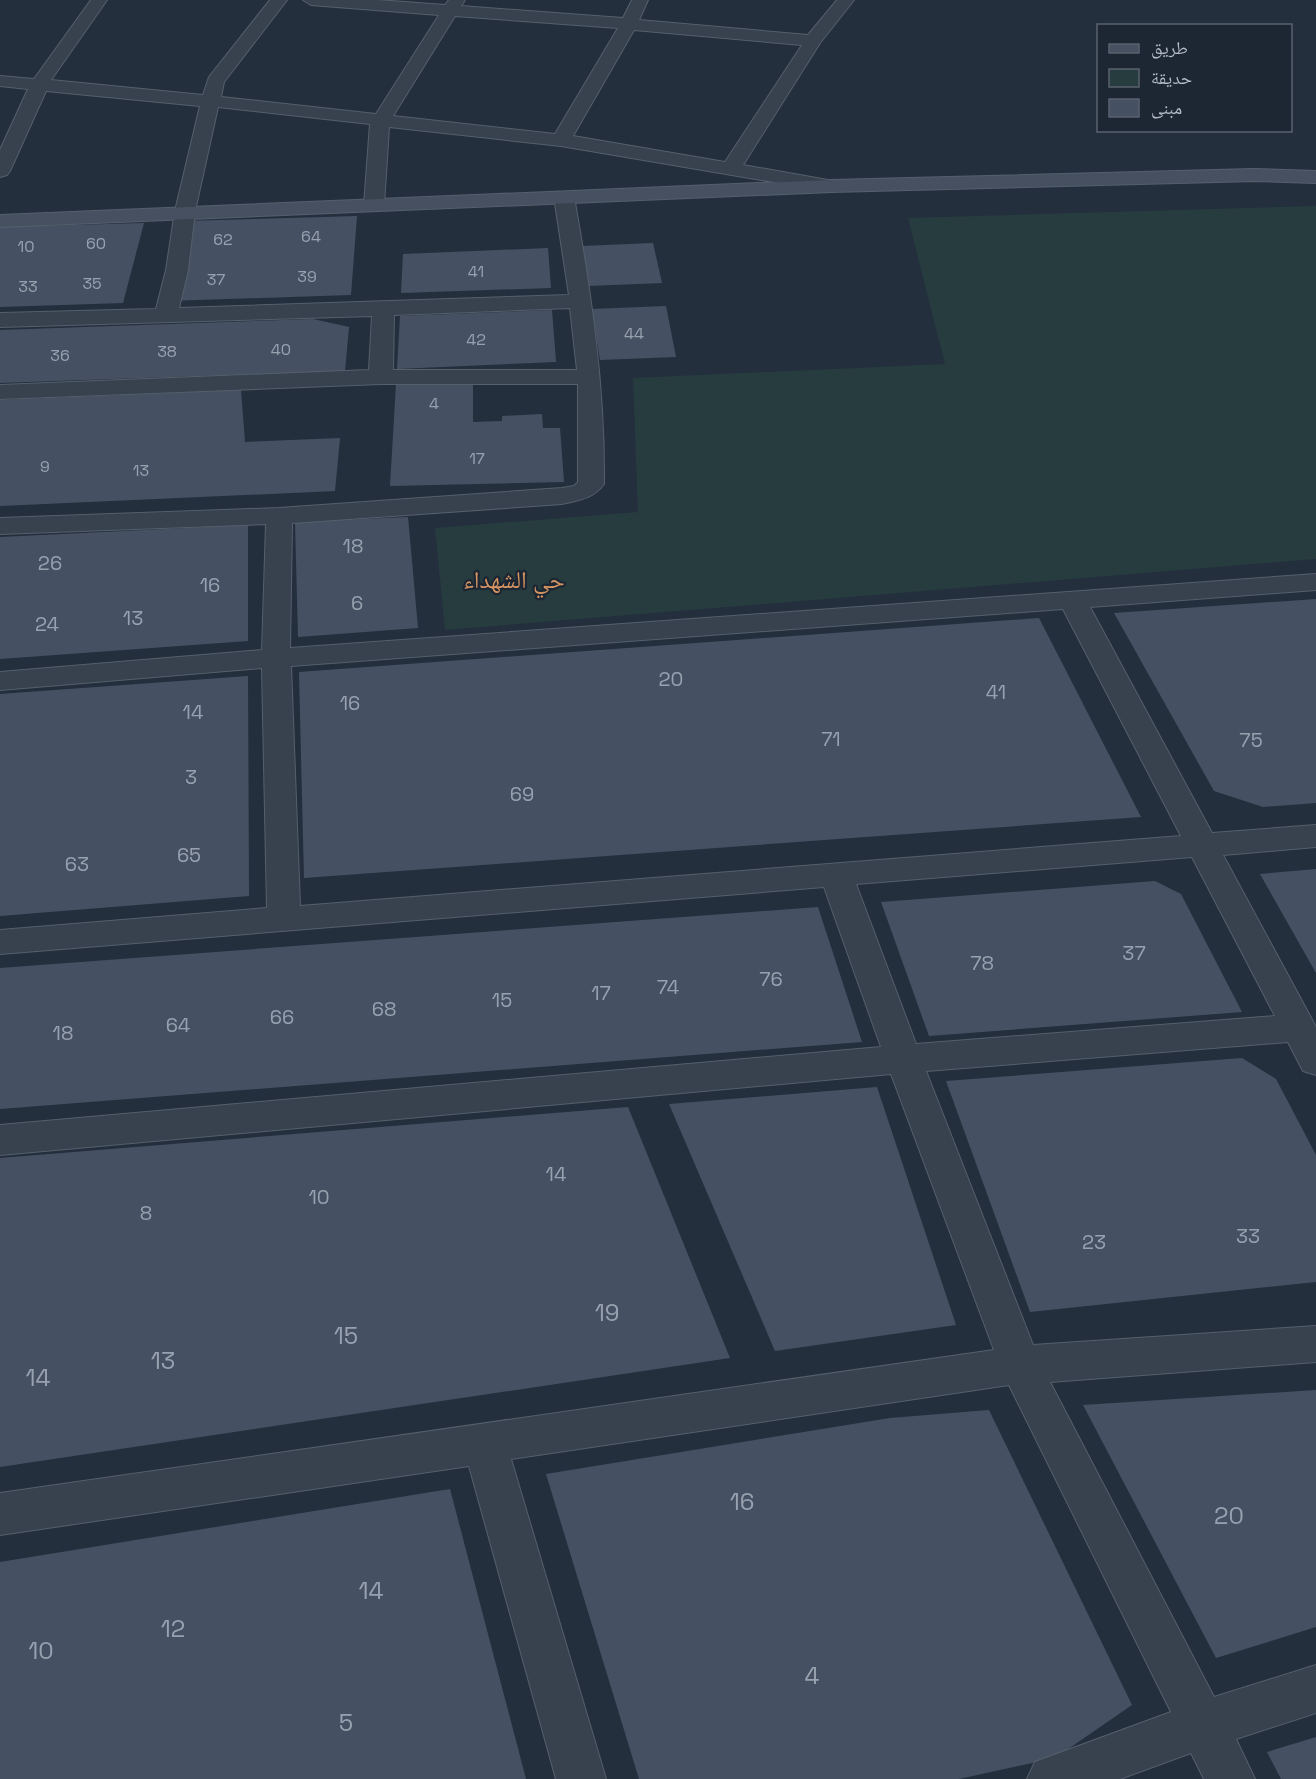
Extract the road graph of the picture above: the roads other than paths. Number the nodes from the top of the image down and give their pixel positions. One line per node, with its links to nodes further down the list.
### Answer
1 (99, 0): 10 (street)
2 (279, 0): 11 (street)
3 (311, 0): 6 (street)
4 (640, 0): 7 (street)
5 (846, 0): 8 (street)
6 (453, 5): 7 (street); 12 (street)
7 (630, 24): 8 (street); 14 (street)
8 (813, 41): 15 (street)
9 (0, 81): 10 (street)
10 (39, 85): 11 (street); 13 (street)
11 (211, 101): 12 (street); 21 (street)
12 (380, 122): 14 (street); 20 (street)
13 (8, 137): 16 (street)
14 (561, 140): 15 (street)
15 (732, 167): 18 (street)
16 (0, 171)
17 (1316, 177): 18 (main road)
18 (832, 186): 19 (main road)
19 (564, 197): 20 (main road); 23 (street)
20 (374, 205): 21 (main road)
21 (185, 211): 22 (main road); 25 (street)
22 (0, 221)
23 (581, 301): 24 (street); 28 (street)
24 (383, 310): 25 (street); 27 (street)
25 (166, 315): 26 (street)
26 (0, 320)
27 (381, 377): 28 (street); 29 (street)
28 (589, 377): 30 (street)
29 (0, 392)
30 (279, 516): 31 (street); 34 (street)
31 (0, 526)
32 (1316, 582): 33 (street)
33 (1073, 601): 34 (street); 37 (street)
34 (276, 658): 35 (street); 39 (street)
35 (0, 681)
36 (1316, 836): 37 (street)
37 (1200, 845): 38 (street); 41 (street)
38 (836, 874): 39 (street); 42 (street)
39 (284, 918): 40 (street)
40 (0, 942)
41 (1298, 1028): 42 (street); 43 (street)
42 (903, 1059): 44 (street); 46 (street)
43 (1316, 1061)
44 (0, 1140)
45 (1316, 1344): 46 (street)
46 (1020, 1365): 47 (street); 50 (street)
47 (484, 1445): 48 (street); 51 (street)
48 (0, 1514)
49 (1316, 1689): 50 (street)
50 (1203, 1725): 52 (street); 53 (street)
51 (581, 1779)
52 (1053, 1779)
53 (1230, 1779)

